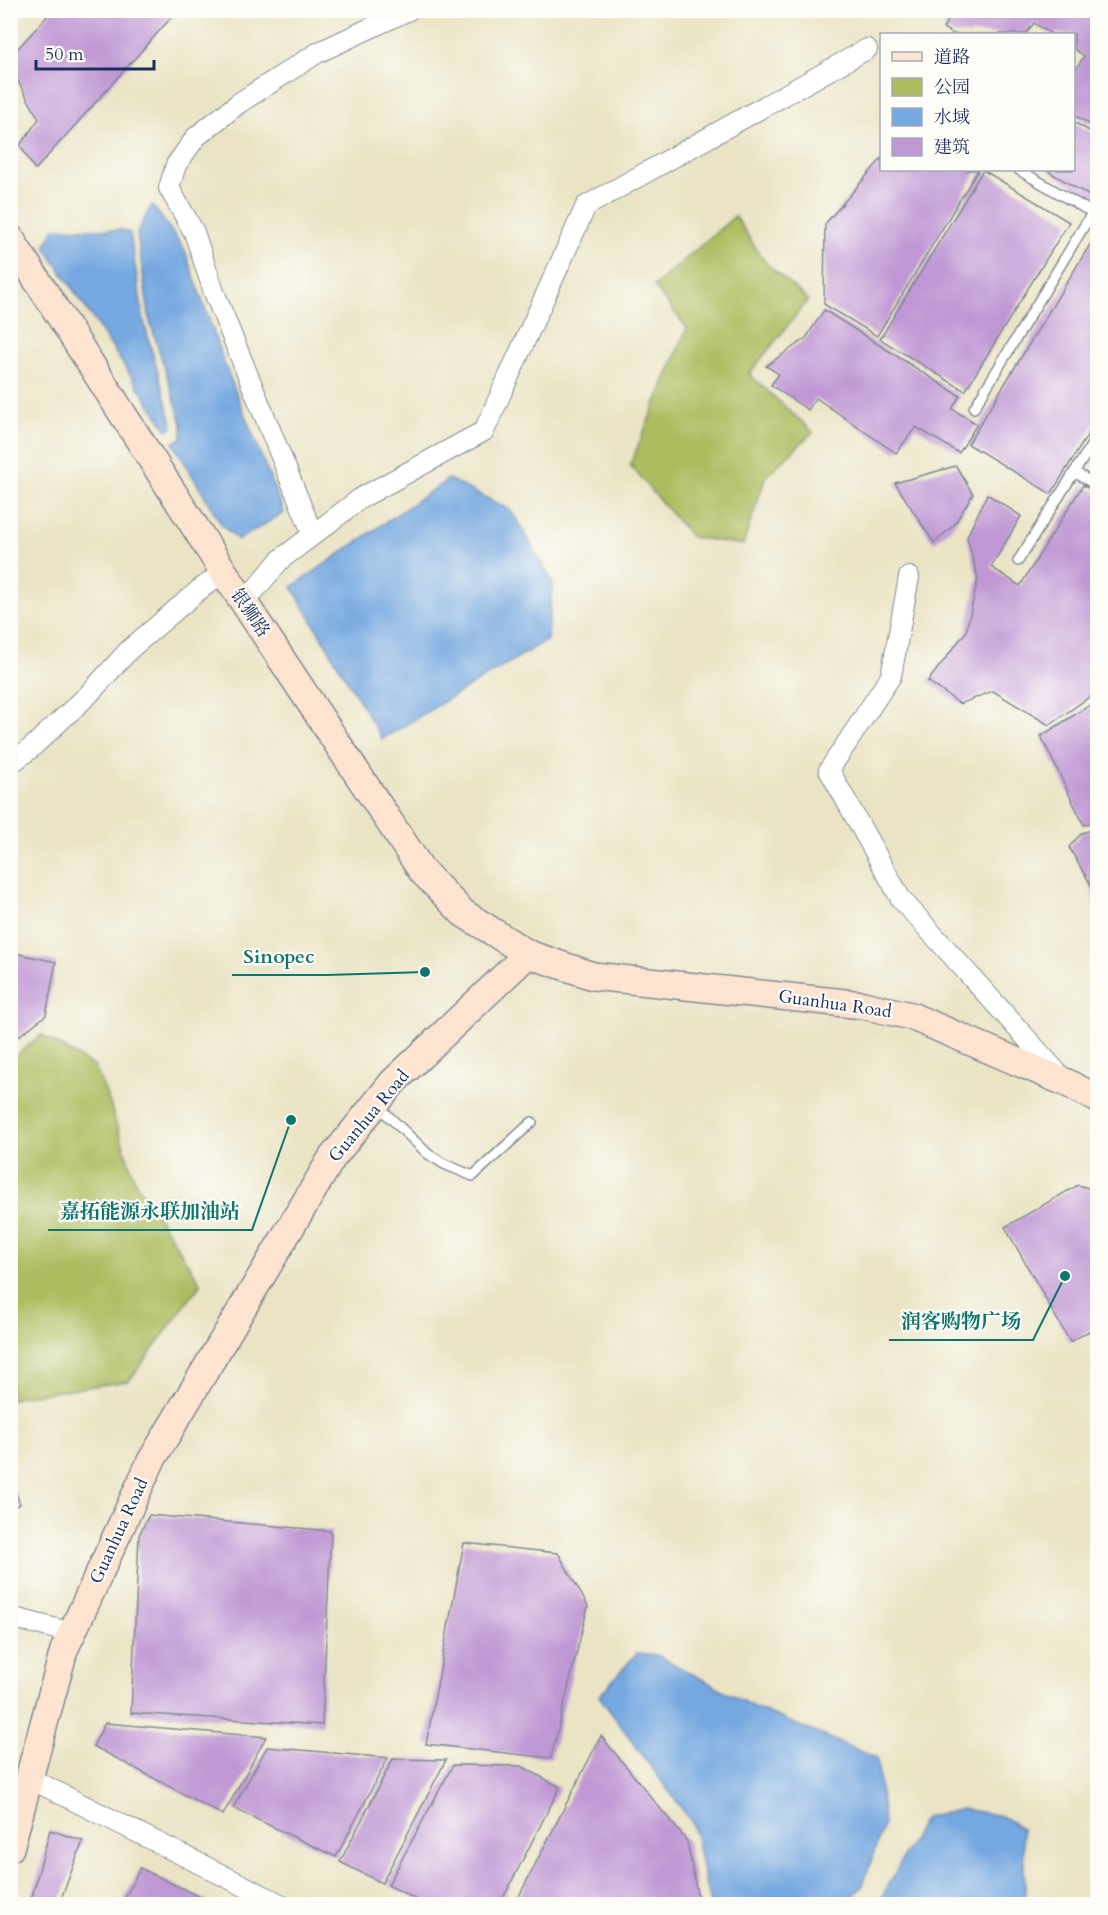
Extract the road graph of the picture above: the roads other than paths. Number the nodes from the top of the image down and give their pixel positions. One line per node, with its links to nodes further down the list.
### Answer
1 (409, 10): 10 (street)
2 (867, 49): 10 (street)
3 (1021, 171): 4 (lane)
4 (1095, 215): 6 (lane)
5 (10, 238): 12 (main road, 银狮路)
6 (974, 408)
7 (1098, 435): 8 (lane)
8 (1074, 472): 9 (lane); 11 (lane)
9 (1098, 486)
10 (313, 535): 14 (street)
11 (1018, 561)
12 (224, 572): 14 (main road, 银狮路); 15 (street)
13 (909, 577): 17 (street)
14 (244, 603): 16 (main road, 银狮路)
15 (10, 764)
16 (528, 954): 17 (main road, Guanhua Road); 19 (main road, Guanhua Road)
17 (1067, 1083): 18 (main road, Guanhua Road)
18 (1098, 1099)
19 (376, 1103): 20 (lane); 22 (main road, Guanhua Road)
20 (532, 1122)
21 (10, 1617): 22 (street)
22 (72, 1633): 23 (main road, Guanhua Road)
23 (30, 1778): 24 (main road, Guanhua Road); 25 (street)
24 (10, 1848)
25 (280, 1905)

